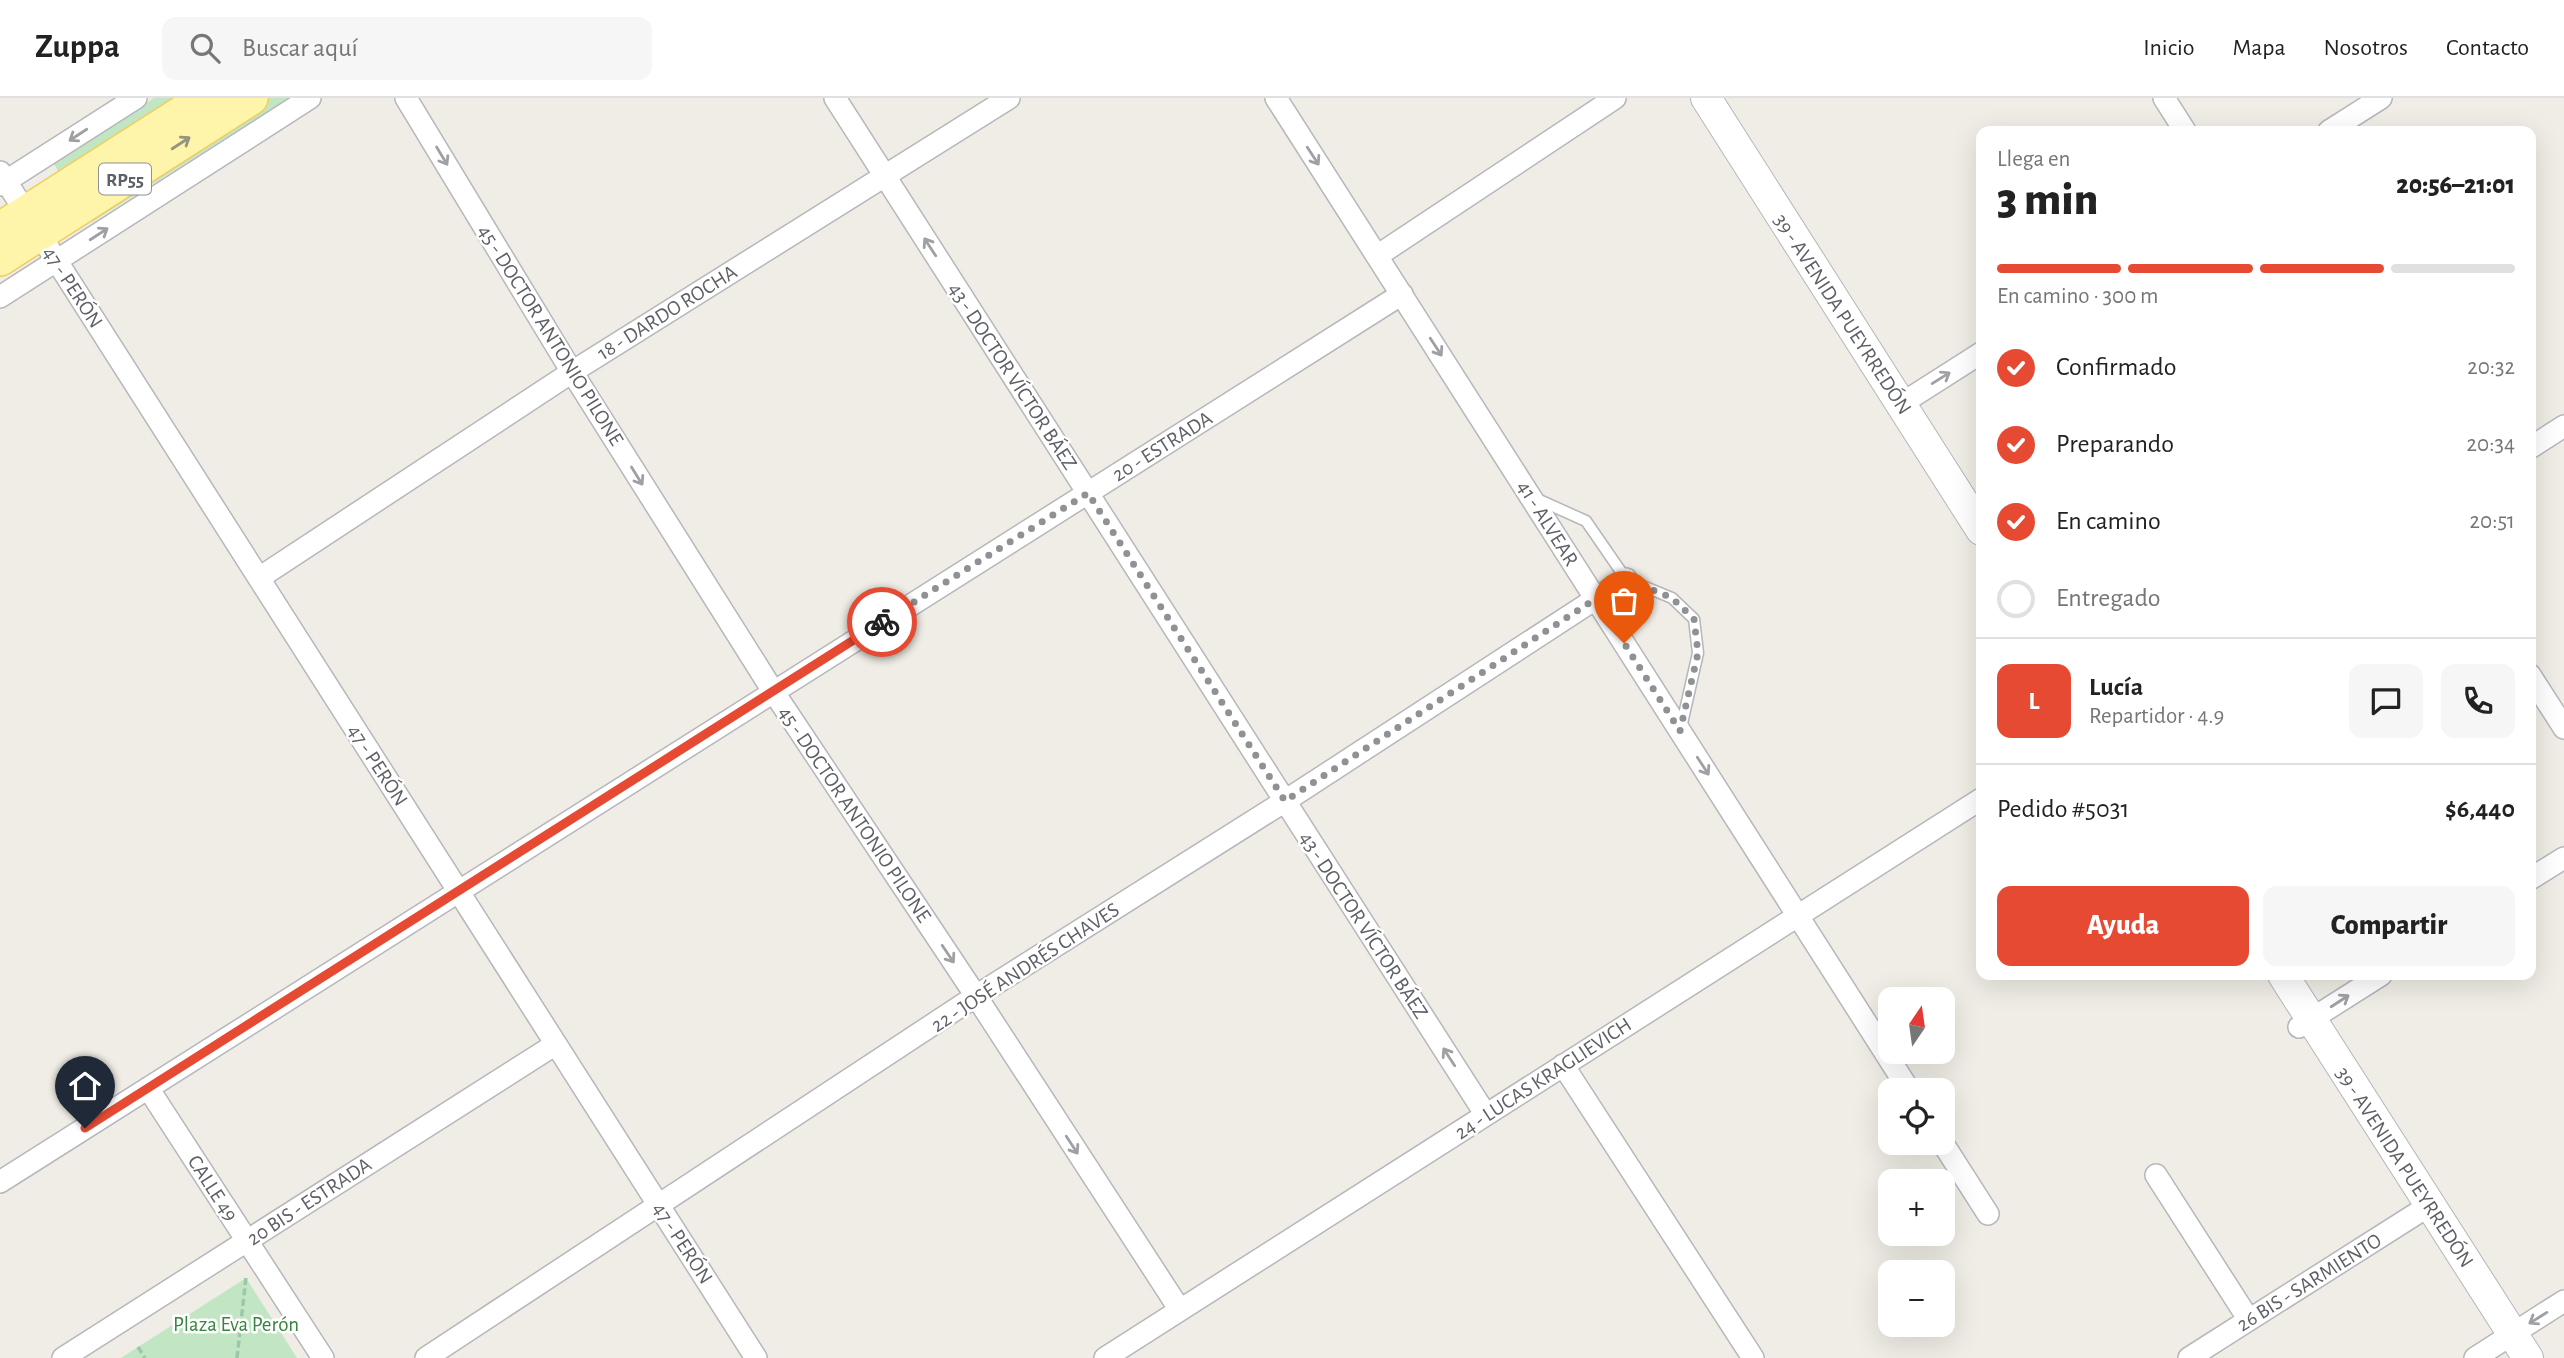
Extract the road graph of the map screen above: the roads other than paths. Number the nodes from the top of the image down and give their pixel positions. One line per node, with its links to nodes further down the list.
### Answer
1 (135, 98): 17 (street, one-way to 17)
2 (205, 98): 18 (main road, RP55)
3 (251, 98): 18 (main road, RP55, one-way to 3)
4 (310, 98): 18 (street, one-way to 4)
5 (406, 98): 24 (street, 45 - DOCTOR ANTONIO PILONE, one-way to 24)
6 (835, 98): 16 (street, 43 - DOCTOR VÍCTOR BÁEZ)
7 (1009, 98): 16 (street, 18 - DARDO ROCHA)
8 (1276, 98): 19 (street, 41 - ALVEAR, one-way to 19)
9 (1615, 98): 19 (street)
10 (1706, 98): 25 (street, 39 - AVENIDA PUEYRREDÓN)
11 (1723, 98): 25 (street, 39 - AVENIDA PUEYRREDÓN)
12 (2164, 98): 14 (street)
13 (2381, 98): 15 (street)
14 (2182, 126)
15 (2337, 126)
16 (884, 175): 24 (street, 18 - DARDO ROCHA); 29 (street, 43 - DOCTOR VÍCTOR BÁEZ, one-way to 16)
17 (2, 179): 18 (street, 47 - PERÓN)
18 (30, 234): 20 (main road, RP55); 22 (street); 32 (street, 47 - PERÓN)
19 (1377, 256): 21 (street, 41 - ALVEAR)
20 (0, 259)
21 (1402, 294): 29 (street, 20 - ESTRADA); 30 (street, 41 - ALVEAR, one-way to 30)
22 (0, 297)
23 (1976, 356): 25 (street, one-way to 23)
24 (572, 372): 32 (street, 18 - DARDO ROCHA); 36 (street, 45 - DOCTOR ANTONIO PILONE, one-way to 36)
25 (1908, 399): 28 (street, 39 - AVENIDA PUEYRREDÓN); 31 (street, 39 - AVENIDA PUEYRREDÓN)
26 (2564, 426): 27 (street)
27 (2536, 444)
28 (1976, 490)
29 (1088, 493): 36 (street, 20 - ESTRADA); 39 (street, 43 - DOCTOR VÍCTOR BÁEZ)
30 (1531, 497): 33 (lane); 34 (street, 41 - ALVEAR)
31 (1976, 521)
32 (259, 578): 43 (street, 47 - PERÓN)
33 (1626, 579): 34 (street, 22 - JOSÉ ANDRÉS CHAVES); 38 (lane)
34 (1596, 599): 38 (street, 41 - ALVEAR); 39 (street, 22 - JOSÉ ANDRÉS CHAVES)
35 (2536, 684): 37 (street)
36 (772, 691): 43 (street, 20 - ESTRADA); 48 (street, 45 - DOCTOR ANTONIO PILONE, one-way to 48)
37 (2564, 728)
38 (1680, 731): 44 (street, 41 - ALVEAR, one-way to 44)
39 (1285, 801): 48 (street, 22 - JOSÉ ANDRÉS CHAVES); 54 (street, 43 - DOCTOR VÍCTOR BÁEZ, one-way to 39)
40 (1976, 802): 44 (street, 24 - LUCAS KRAGLIEVICH)
41 (2564, 858): 42 (street)
42 (2536, 875)
43 (459, 891): 50 (street, 47 - PERÓN); 53 (street, 20 - ESTRADA)
44 (1798, 915): 51 (street, 24 - LUCAS KRAGLIEVICH); 52 (street, 41 - ALVEAR)
45 (2269, 980): 49 (street, 39 - AVENIDA PUEYRREDÓN)
46 (2285, 980): 49 (street, 39 - AVENIDA PUEYRREDÓN)
47 (2373, 980): 49 (street, one-way to 47)
48 (976, 996): 58 (street, 22 - JOSÉ ANDRÉS CHAVES); 63 (street, 45 - DOCTOR ANTONIO PILONE, one-way to 63)
49 (2305, 1023): 59 (street, 39 - AVENIDA PUEYRREDÓN)
50 (556, 1044): 58 (street, 47 - PERÓN); 61 (street, 20 BIS - ESTRADA)
51 (1563, 1065): 54 (street, 24 - LUCAS KRAGLIEVICH); 66 (street)
52 (1901, 1078)
53 (149, 1088): 57 (street, 20 - ESTRADA); 61 (street, CALLE 49)
54 (1486, 1115): 63 (street, 24 - LUCAS KRAGLIEVICH)
55 (1950, 1155): 60 (street)
56 (2156, 1175): 64 (street)
57 (0, 1182)
58 (659, 1207): 69 (street, 22 - JOSÉ ANDRÉS CHAVES); 70 (street, 47 - PERÓN)
59 (2424, 1209): 64 (street, 26 BIS - SARMIENTO); 65 (street, 39 - AVENIDA PUEYRREDÓN)
60 (1988, 1214)
61 (247, 1241): 67 (street, 20 BIS - ESTRADA); 68 (street, CALLE 49)
62 (2564, 1301): 65 (street, one-way to 65)
63 (1180, 1310): 71 (street, 24 - LUCAS KRAGLIEVICH)
64 (2249, 1320): 72 (street, 26 BIS - SARMIENTO)
65 (2505, 1350)
66 (1743, 1355)
67 (63, 1358)
68 (323, 1358)
69 (426, 1358)
70 (756, 1358)
71 (1105, 1358)
72 (2189, 1358)

